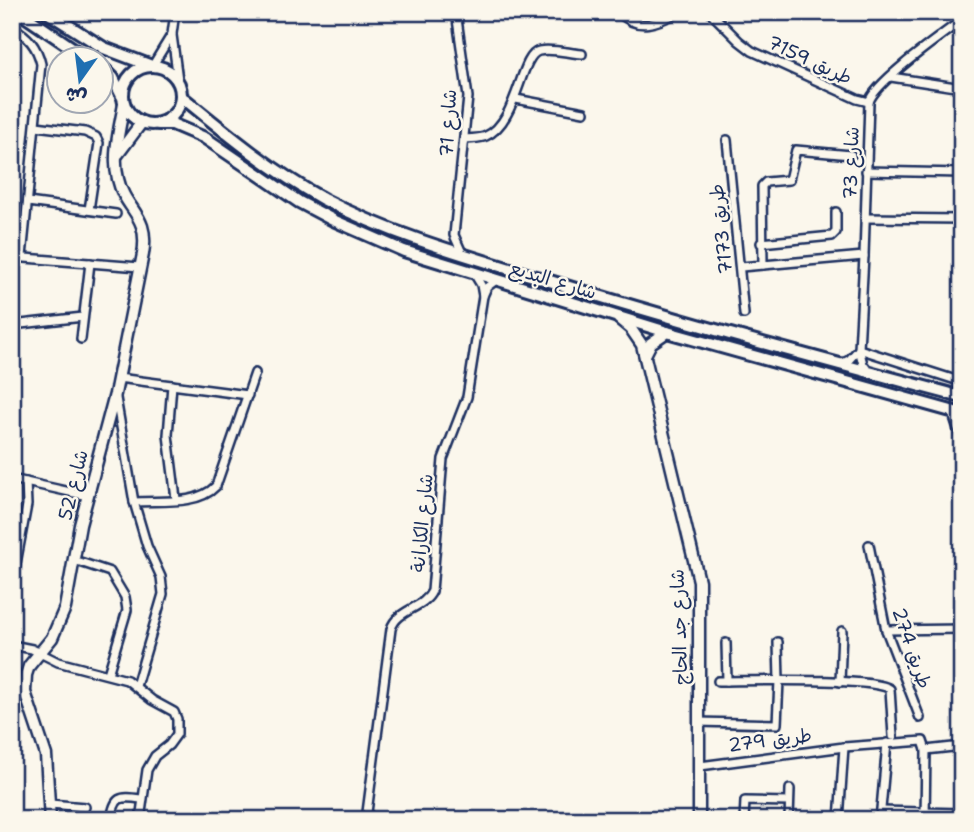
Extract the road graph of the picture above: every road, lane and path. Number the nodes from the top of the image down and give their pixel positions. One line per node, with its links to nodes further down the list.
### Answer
1 (19, 12): 11 (main road)
2 (47, 12): 13 (main road)
3 (176, 12): 10 (street)
4 (456, 12): 26 (street, شارع 71)
5 (619, 12): 6 (street)
6 (678, 12)
7 (710, 12): 21 (street, طريق 7159)
8 (962, 20): 14 (street, شارع 73)
9 (12, 26): 25 (street)
10 (172, 34): 13 (street); 15 (street)
11 (69, 46)
12 (582, 54): 19 (street)
13 (151, 65): 15 (main road); 20 (main road)
14 (891, 77): 17 (street); 21 (street, شارع 73)
15 (178, 80): 18 (main road)
16 (116, 82): 20 (main road)
17 (962, 88)
18 (181, 96): 24 (main road); 40 (main road, شارع البديع)
19 (516, 99): 22 (street); 26 (street)
20 (123, 101): 23 (main road); 28 (street, شارع 52)
21 (869, 102): 30 (street, شارع 73)
22 (584, 112)
23 (142, 122): 24 (main road); 28 (street)
24 (158, 124): 49 (main road, شارع البديع)
25 (36, 126): 32 (street); 33 (street)
26 (465, 139): 38 (street, شارع 71)
27 (727, 140): 48 (street, طريق 7173)
28 (117, 154): 47 (street, شارع 52)
29 (851, 155): 39 (street)
30 (866, 171): 31 (street); 36 (street, شارع 73)
31 (962, 173)
32 (27, 202): 33 (street); 44 (street)
33 (89, 210): 35 (street)
34 (836, 212): 39 (street)
35 (116, 214)
36 (865, 218): 37 (street); 42 (street, شارع 73)
37 (962, 219)
38 (454, 235): 40 (street); 41 (street)
39 (761, 243): 46 (street)
40 (437, 246): 41 (main road, شارع البديع)
41 (464, 255): 60 (main road, شارع البديع)
42 (864, 256): 46 (street); 58 (street, شارع 73)
43 (12, 257): 44 (street)
44 (22, 257): 45 (street)
45 (90, 263): 47 (street); 54 (street)
46 (763, 264): 48 (street)
47 (140, 267): 63 (street, شارع 52)
48 (741, 267): 52 (street, طريق 7173)
49 (475, 275): 50 (main road, شارع البديع); 51 (street)
50 (495, 281): 51 (street, شارع الكارانة); 53 (main road, شارع البديع)
51 (483, 296): 112 (street, شارع الكارانة)
52 (744, 314)
53 (615, 316): 56 (main road, شارع البديع); 59 (street, شارع جد الحاج)
54 (83, 317): 55 (street); 57 (street)
55 (12, 325)
56 (667, 331): 59 (street); 69 (main road, شارع البديع)
57 (81, 339)
58 (859, 349): 60 (street); 61 (street, شارع 73); 64 (street)
59 (645, 355): 94 (street, شارع جد الحاج)
60 (841, 364): 61 (main road, شارع البديع)
61 (869, 372): 68 (main road, شارع البديع)
62 (255, 373): 67 (street)
63 (118, 378): 65 (street); 66 (street, شارع 52)
64 (962, 382)
65 (172, 385): 67 (street); 75 (street)
66 (115, 394): 74 (street, شارع 52); 76 (street)
67 (248, 395): 75 (street)
68 (962, 397)
69 (957, 412): 70 (street)
70 (962, 442): 71 (street)
71 (962, 449)
72 (12, 479): 73 (street)
73 (26, 482): 74 (street); 78 (street)
74 (88, 496): 80 (street, شارع 52)
75 (176, 499): 76 (street)
76 (134, 502): 92 (street)
77 (12, 536): 78 (street)
78 (22, 537): 81 (street)
79 (869, 545): 83 (street, طريق 274)
80 (74, 560): 88 (street, شارع 52); 89 (street)
81 (12, 585)
82 (962, 629): 83 (street)
83 (886, 630): 93 (street, طريق 274)
84 (842, 631): 91 (street)
85 (778, 642): 90 (street)
86 (726, 643): 90 (street)
87 (12, 645): 88 (street)
88 (40, 653): 89 (street); 104 (street, شارع 52)
89 (107, 674): 92 (street)
90 (779, 681): 91 (street); 94 (street)
91 (840, 682): 95 (street)
92 (136, 686): 102 (street)
93 (920, 718)
94 (698, 722): 100 (street, شارع جد الحاج)
95 (893, 736)
96 (887, 743): 98 (street, طريق 279); 99 (street, طريق 279); 106 (street)
97 (962, 746): 99 (street)
98 (844, 747): 100 (street, طريق 279); 116 (street)
99 (926, 750): 108 (street)
100 (700, 765): 113 (street, شارع جد الحاج)
101 (789, 789): 103 (street)
102 (141, 799): 110 (street); 111 (street)
103 (789, 802): 114 (street); 115 (street)
104 (50, 804): 105 (street); 109 (street, شارع 52)
105 (85, 807)
106 (881, 811): 108 (street); 117 (street)
107 (962, 813): 108 (street)
108 (925, 816)
109 (50, 820)
110 (111, 820)
111 (140, 820)
112 (366, 820)
113 (699, 820)
114 (744, 820)
115 (789, 820)
116 (839, 820)
117 (880, 820)

